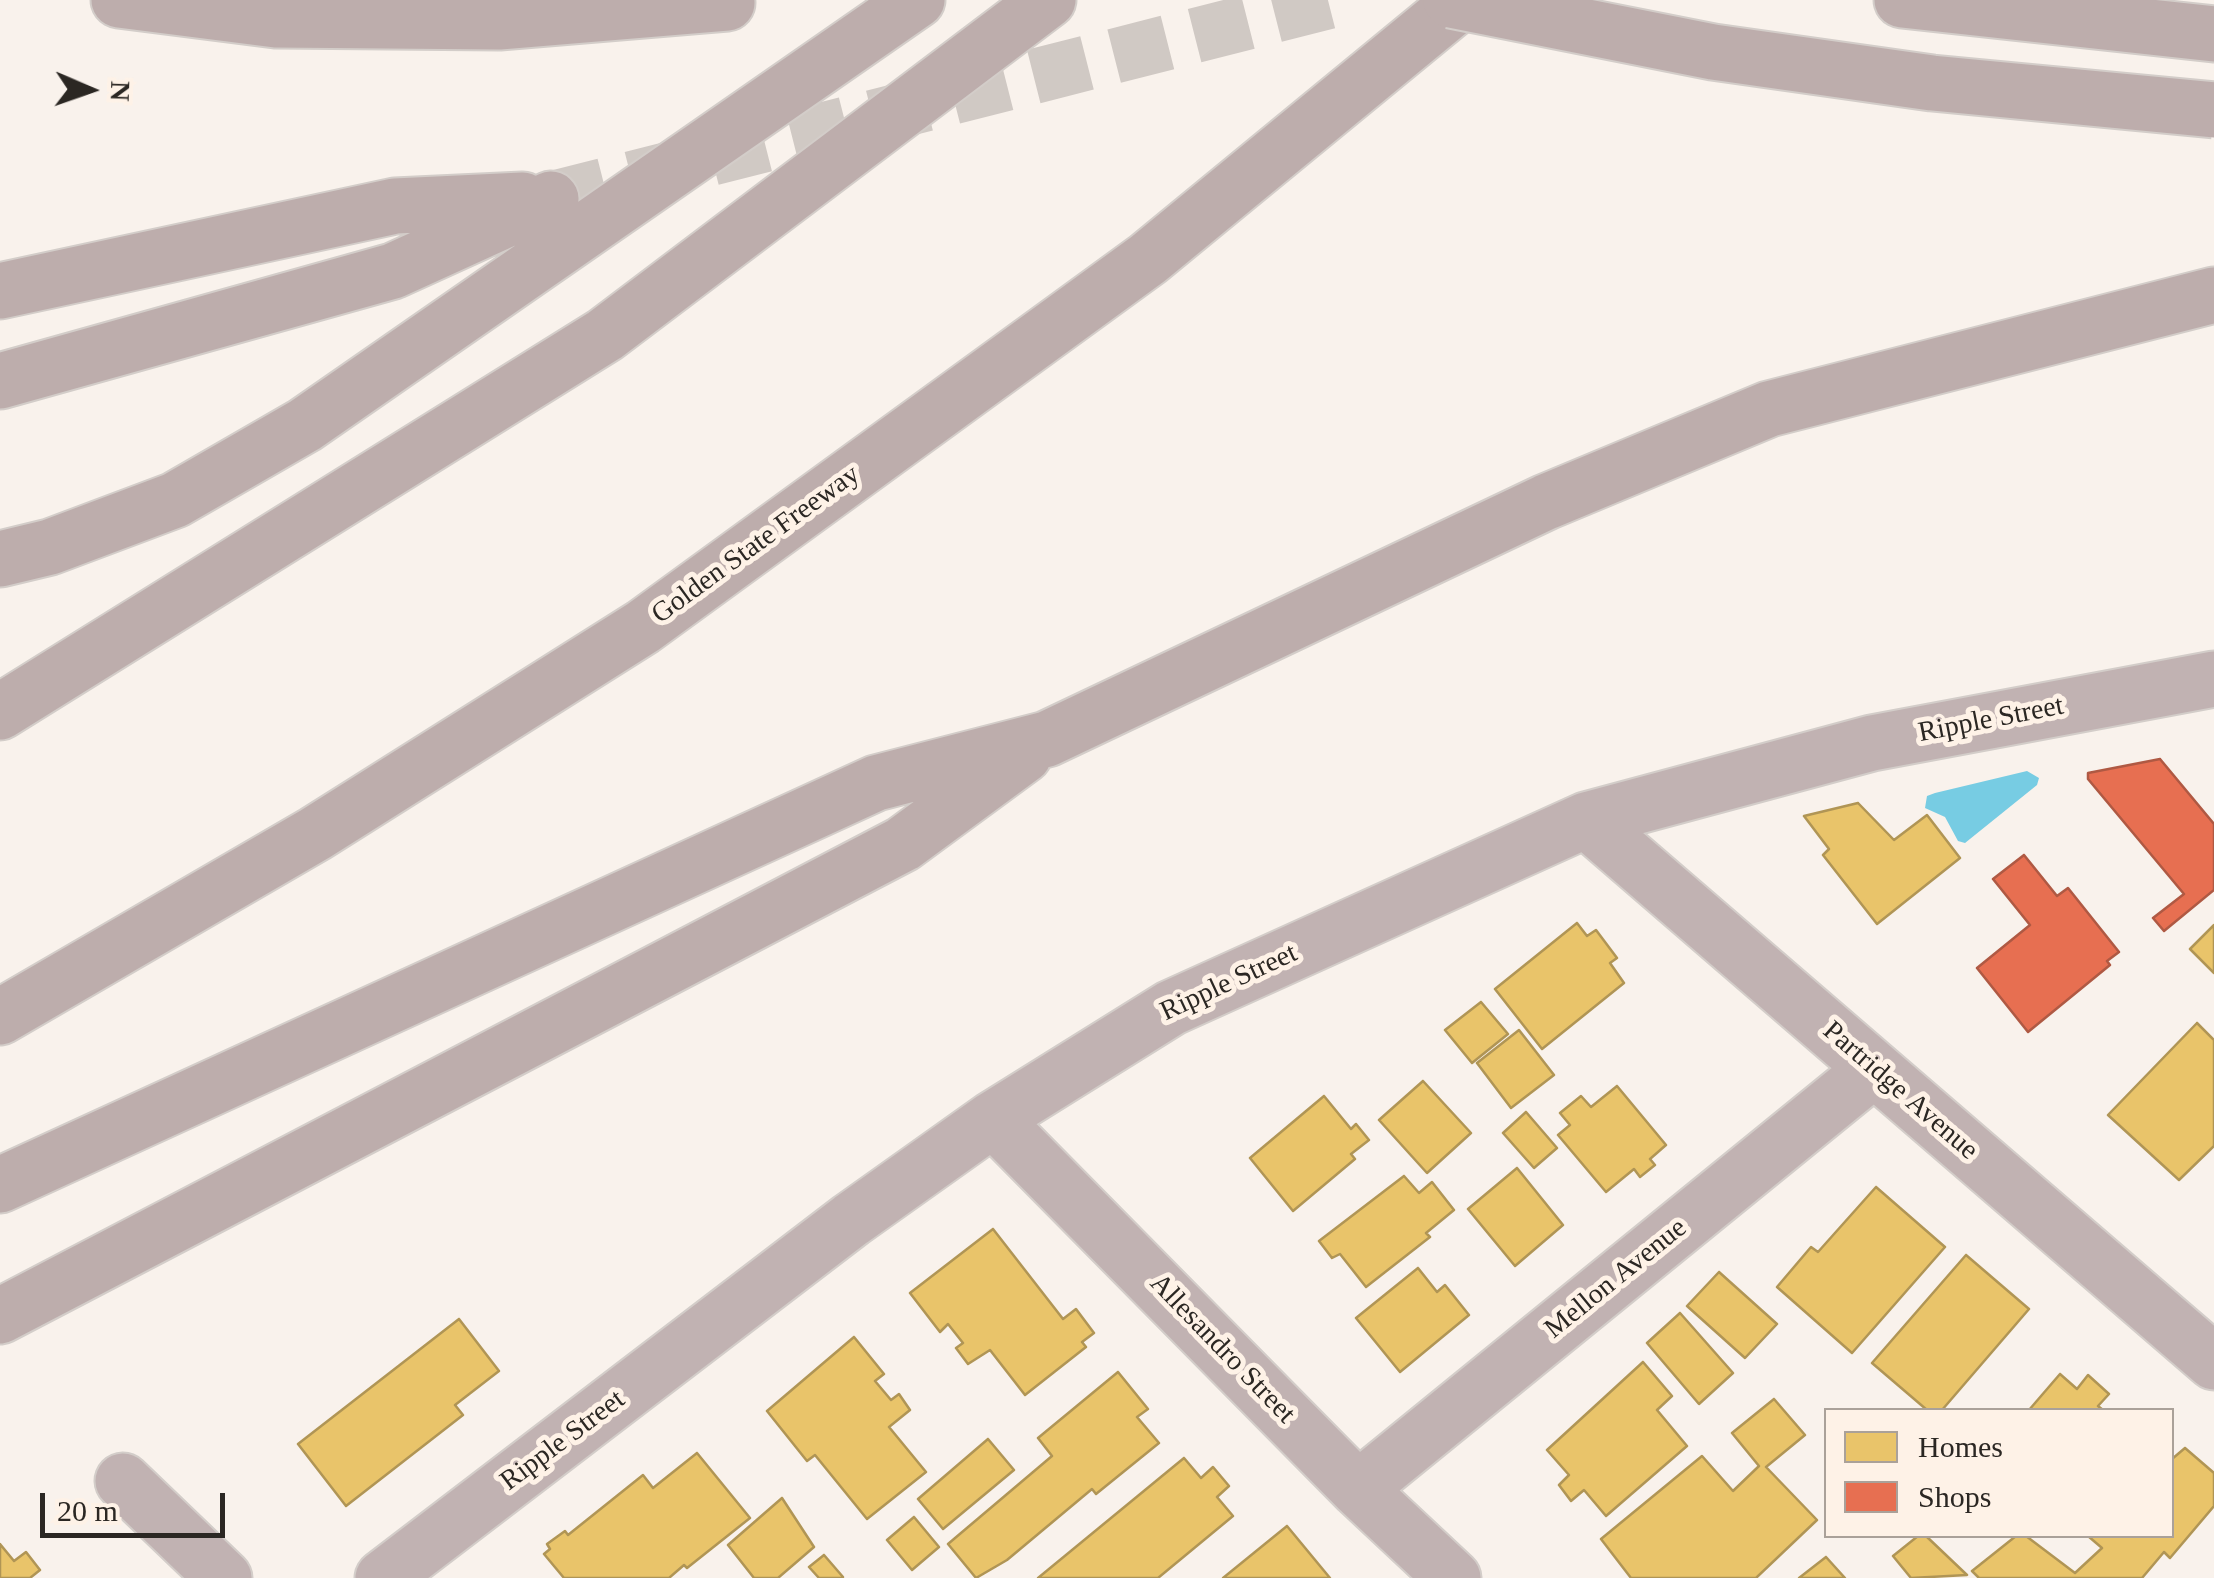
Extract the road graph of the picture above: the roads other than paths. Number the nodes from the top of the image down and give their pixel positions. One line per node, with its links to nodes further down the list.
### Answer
1 (119, 0): 7 (highway)
2 (917, 0): 13 (highway)
3 (1048, 0): 15 (highway)
4 (1451, 0): 9 (highway, bridge)
5 (1463, 0): 18 (highway, Golden State Freeway)
6 (1902, 0): 8 (highway)
7 (726, 3)
8 (2214, 34)
9 (2214, 110)
10 (0, 290): 12 (highway)
11 (2214, 294): 16 (highway)
12 (0, 381)
13 (25, 553)
14 (2214, 679): 17 (street, Ripple Street)
15 (0, 712)
16 (1047, 739): 21 (highway); 22 (highway)
17 (1586, 820): 19 (street, Partridge Avenue); 20 (street, Ripple Street)
18 (0, 1017)
19 (1874, 1069): 23 (street, Partridge Avenue); 25 (street, Mellon Avenue)
20 (994, 1118): 25 (street, Allesandro Street); 27 (street, Ripple Street)
21 (0, 1184)
22 (0, 1316)
23 (2214, 1362)
24 (123, 1481): 26 (street)
25 (1358, 1489): 28 (street, Allesandro Street)
26 (224, 1578)
27 (383, 1578)
28 (1453, 1578)

